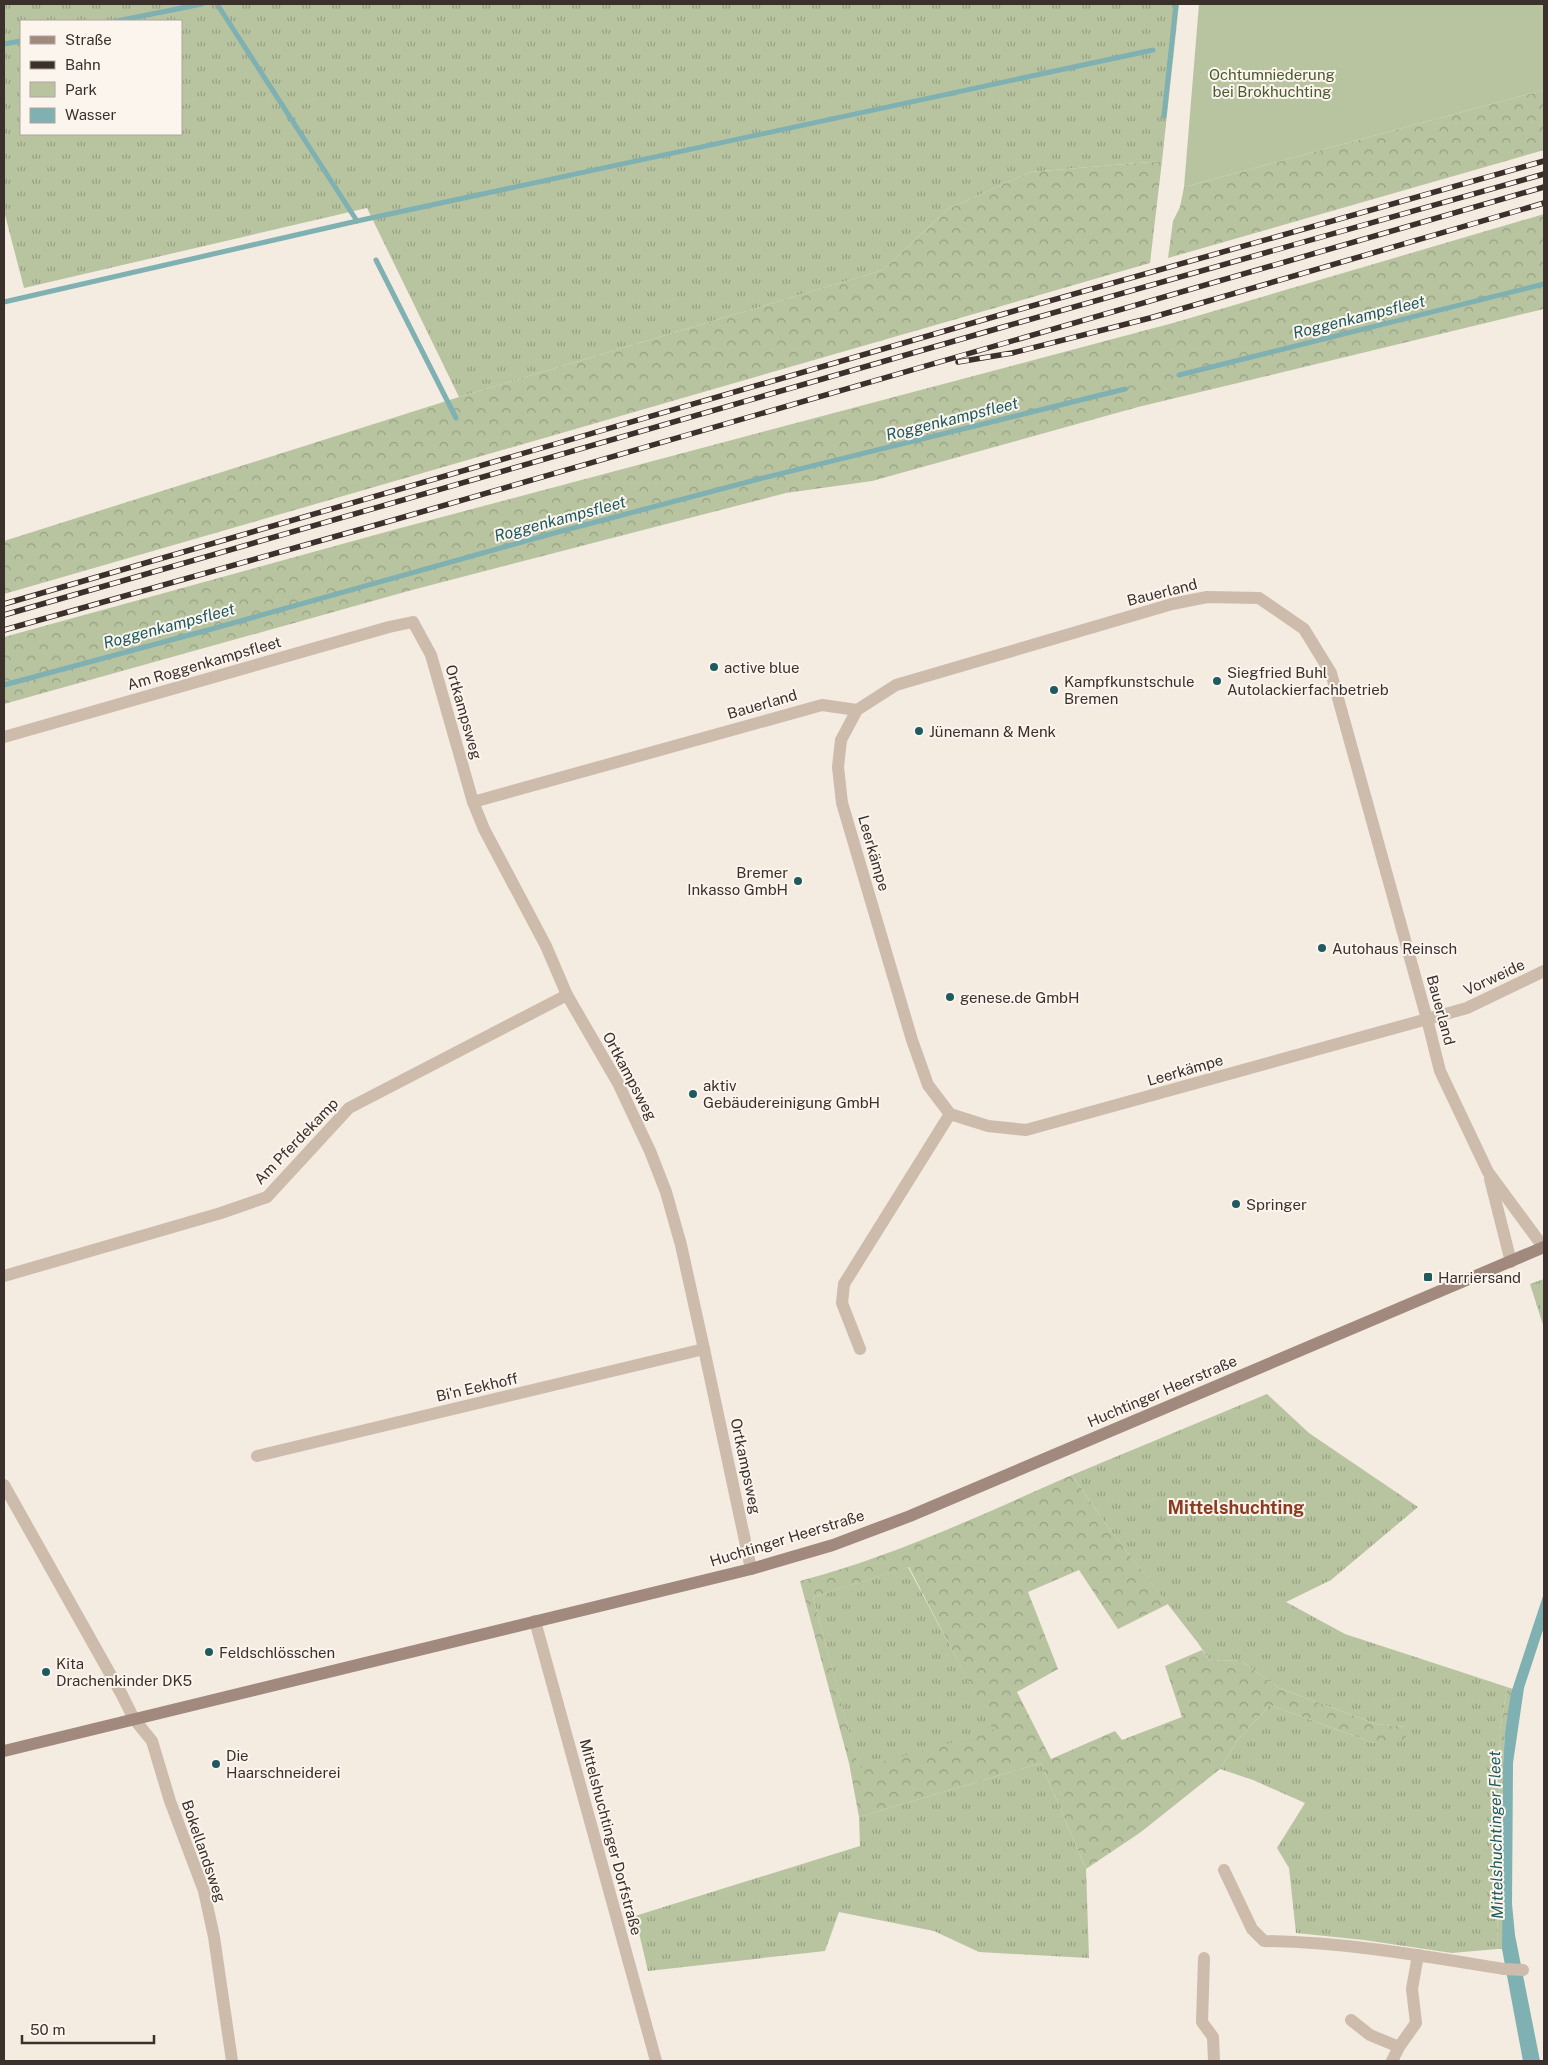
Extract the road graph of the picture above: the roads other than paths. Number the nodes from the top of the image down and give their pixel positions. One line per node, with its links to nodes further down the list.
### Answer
1 (413, 622): 3 (street, Am Roggenkampsfleet); 4 (street, Ortkampsweg)
2 (856, 710): 4 (street, Bauerland); 7 (street, Bauerland); 8 (street, Leerkämpe)
3 (4, 737)
4 (473, 802): 6 (street, Ortkampsweg)
5 (1544, 972): 7 (street, Vorweide)
6 (567, 996): 12 (street, Am Pferdekamp); 13 (street, Ortkampsweg)
7 (1427, 1019): 8 (street, Leerkämpe); 9 (street, Bauerland)
8 (950, 1114): 14 (street)
9 (1488, 1172): 10 (street, Bauerland); 11 (street, Bauerland)
10 (1544, 1248): 11 (main road, Huchtinger Heerstraße)
11 (1510, 1262): 17 (main road, Huchtinger Heerstraße)
12 (4, 1276)
13 (704, 1349): 15 (street, Bi'n Eekhoff); 17 (street, Ortkampsweg)
14 (860, 1349)
15 (258, 1456)
16 (4, 1485): 19 (street, Bokellandsweg)
17 (752, 1569): 18 (main road, Huchtinger Heerstraße)
18 (536, 1621): 19 (main road, Huchtinger Heerstraße); 28 (street, Mittelshuchtinger Dorfstraße)
19 (134, 1719): 20 (main road, Huchtinger Heerstraße); 27 (street, Bokellandsweg)
20 (4, 1751)
21 (1224, 1870): 22 (street)
22 (1418, 1955): 24 (street); 26 (street)
23 (1204, 1958): 29 (street)
24 (1523, 1970)
25 (1351, 2020): 26 (street)
26 (1398, 2048): 30 (street)
27 (232, 2061)
28 (656, 2061)
29 (1214, 2061)
30 (1392, 2061)

